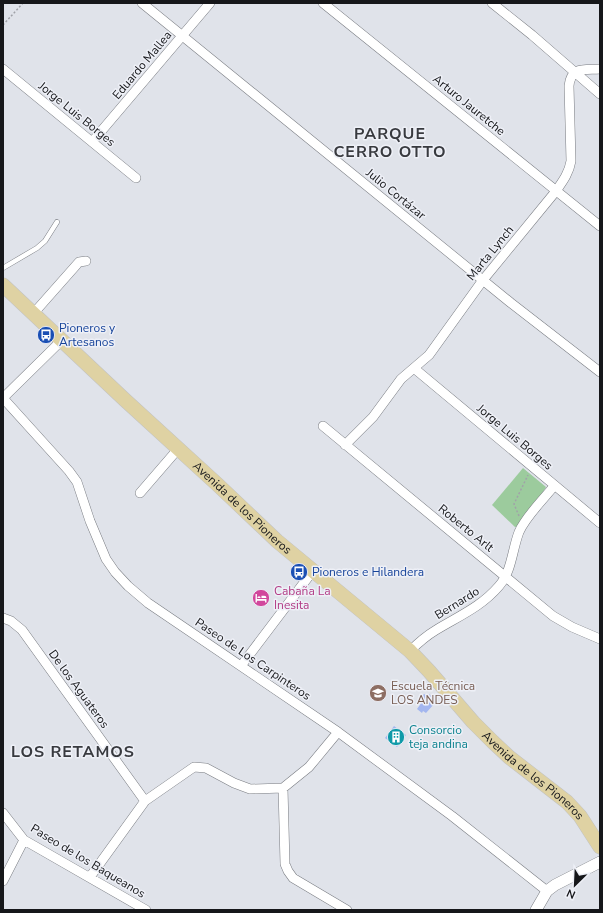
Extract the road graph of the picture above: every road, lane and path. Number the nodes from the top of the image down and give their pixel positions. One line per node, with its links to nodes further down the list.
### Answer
1 (23, 3): 6 (path)
2 (142, 3): 7 (street, Julio Cortázar)
3 (210, 3): 7 (street, Eduardo Mallea)
4 (323, 3): 14 (street, Arturo Jauretche)
5 (492, 3): 10 (street)
6 (3, 25)
7 (183, 36): 12 (street, Eduardo Mallea); 19 (street, Julio Cortázar)
8 (600, 69): 10 (street)
9 (3, 70): 12 (street, Jorge Luis Borges)
10 (574, 72): 11 (street); 14 (street, Marta Lynch)
11 (600, 94)
12 (92, 142): 13 (street, Jorge Luis Borges)
13 (136, 178)
14 (556, 191): 16 (street, Arturo Jauretche); 19 (street, Marta Lynch)
15 (57, 222): 18 (lane)
16 (600, 226)
17 (86, 261): 21 (street)
18 (3, 268)
19 (483, 280): 23 (street, Marta Lynch); 24 (street, Julio Cortázar)
20 (3, 285): 21 (main road, Avenida de los Pioneros)
21 (33, 314): 22 (main road, Avenida de los Pioneros)
22 (61, 340): 25 (street); 28 (main road, Avenida de los Pioneros)
23 (414, 368): 27 (street, Marta Lynch); 29 (street, Jorge Luis Borges)
24 (600, 372)
25 (3, 398): 39 (street, Paseo de Los Carpinteros)
26 (323, 426): 27 (street, Roberto Arlt)
27 (346, 445): 35 (street, Roberto Arlt)
28 (178, 449): 31 (street); 34 (main road, Avenida de los Pioneros)
29 (532, 468): 30 (street, Jorge Luis Borges); 33 (path)
30 (554, 486): 32 (street, Jorge Luis Borges); 33 (street, Bernardo)
31 (140, 493)
32 (600, 523)
33 (523, 526): 35 (street, Bernardo)
34 (312, 572): 38 (main road, Avenida de los Pioneros); 39 (street)
35 (506, 576): 37 (street, Roberto Arlt); 38 (street, Bernardo)
36 (3, 618): 42 (street, De los Aguateros)
37 (600, 639)
38 (410, 651): 45 (main road, Avenida de los Pioneros)
39 (241, 666): 40 (street, Paseo de Los Carpinteros)
40 (338, 732): 41 (street); 49 (street, Paseo de Los Carpinteros)
41 (283, 788): 42 (street); 50 (street)
42 (144, 801): 47 (street)
43 (3, 813): 44 (street, Paseo de los Baqueanos)
44 (24, 840): 47 (street, Paseo de los Baqueanos); 48 (street)
45 (600, 847)
46 (600, 862): 49 (street)
47 (90, 877): 51 (street, Paseo de los Baqueanos)
48 (3, 881)
49 (547, 891): 53 (street)
50 (337, 908): 52 (street)
51 (146, 910)
52 (347, 910)
53 (536, 910)

